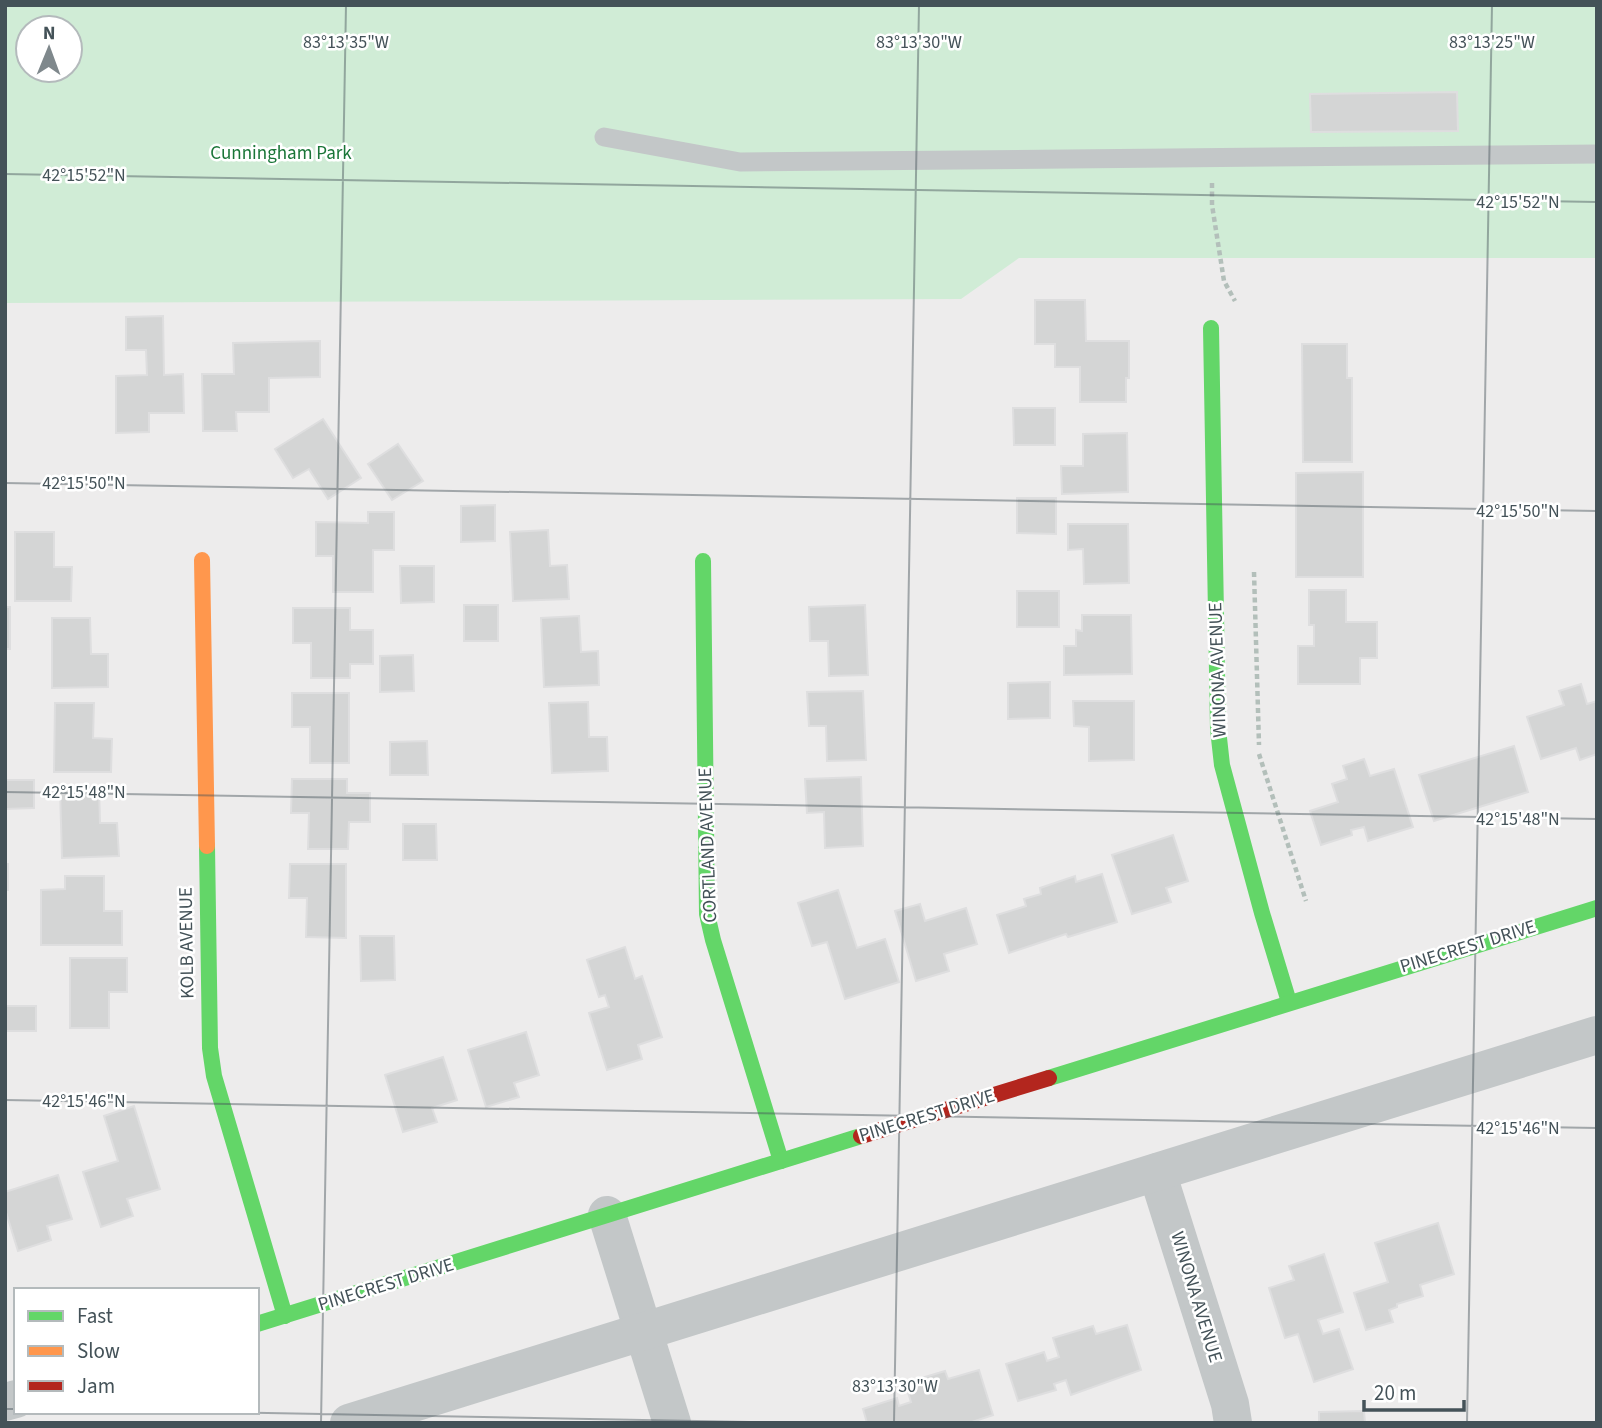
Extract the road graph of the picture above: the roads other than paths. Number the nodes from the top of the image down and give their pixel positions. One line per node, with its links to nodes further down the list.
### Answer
1 (604, 137): 2 (lane)
2 (1597, 154)
3 (1211, 328): 7 (street, WINONA AVENUE)
4 (202, 560): 12 (street, KOLB AVENUE)
5 (703, 561): 9 (street, CORTLAND AVENUE)
6 (1597, 908): 7 (street, PINECREST DRIVE)
7 (1289, 1002): 9 (street, PINECREST DRIVE)
8 (1597, 1035): 10 (street)
9 (781, 1161): 11 (street, PINECREST DRIVE)
10 (1157, 1172): 14 (street); 17 (street, WINONA AVENUE)
11 (607, 1215): 12 (street, PINECREST DRIVE); 14 (street)
12 (285, 1316): 13 (street, PINECREST DRIVE)
13 (259, 1323)
14 (644, 1331): 15 (street); 16 (street)
15 (349, 1423)
16 (672, 1423)
17 (1233, 1423)

